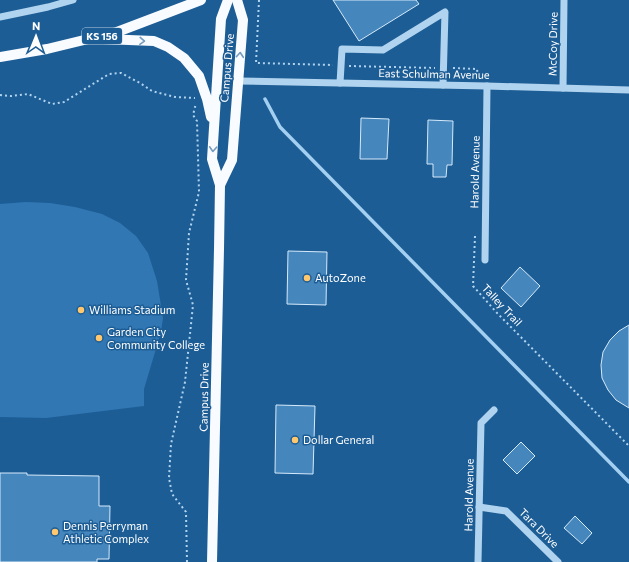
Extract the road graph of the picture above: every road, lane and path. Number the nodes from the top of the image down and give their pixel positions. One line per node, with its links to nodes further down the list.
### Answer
1 (73, 0): 7 (street)
2 (201, 0): 8 (main road, KS 156)
3 (228, 0): 20 (main road, Campus Drive)
4 (237, 0): 13 (main road, Campus Drive, one-way to 4)
5 (259, 0): 10 (path)
6 (564, 0): 17 (street, McCoy Drive)
7 (0, 17)
8 (89, 39): 9 (main road, KS 156); 20 (main road, one-way to 20)
9 (0, 57)
10 (329, 65)
11 (355, 66): 12 (path)
12 (426, 68)
13 (238, 81): 14 (street, East Schulman Avenue); 21 (main road, Campus Drive)
14 (340, 82): 15 (street, East Schulman Avenue); 15 (street)
15 (443, 85): 16 (street, East Schulman Avenue)
16 (487, 86): 17 (street, East Schulman Avenue); 23 (street, Harold Avenue)
17 (564, 88): 18 (street, East Schulman Avenue)
18 (629, 90)
19 (0, 95): 27 (path)
20 (214, 130): 21 (main road, Campus Drive, one-way to 21)
21 (220, 185): 28 (main road, Campus Drive)
22 (475, 231): 25 (path, Talley Trail)
23 (485, 260)
24 (494, 410): 26 (street, Harold Avenue)
25 (629, 446)
26 (479, 508): 29 (street, Harold Avenue); 30 (street, Tara Drive)
27 (187, 562)
28 (212, 562)
29 (478, 562)
30 (558, 562)

